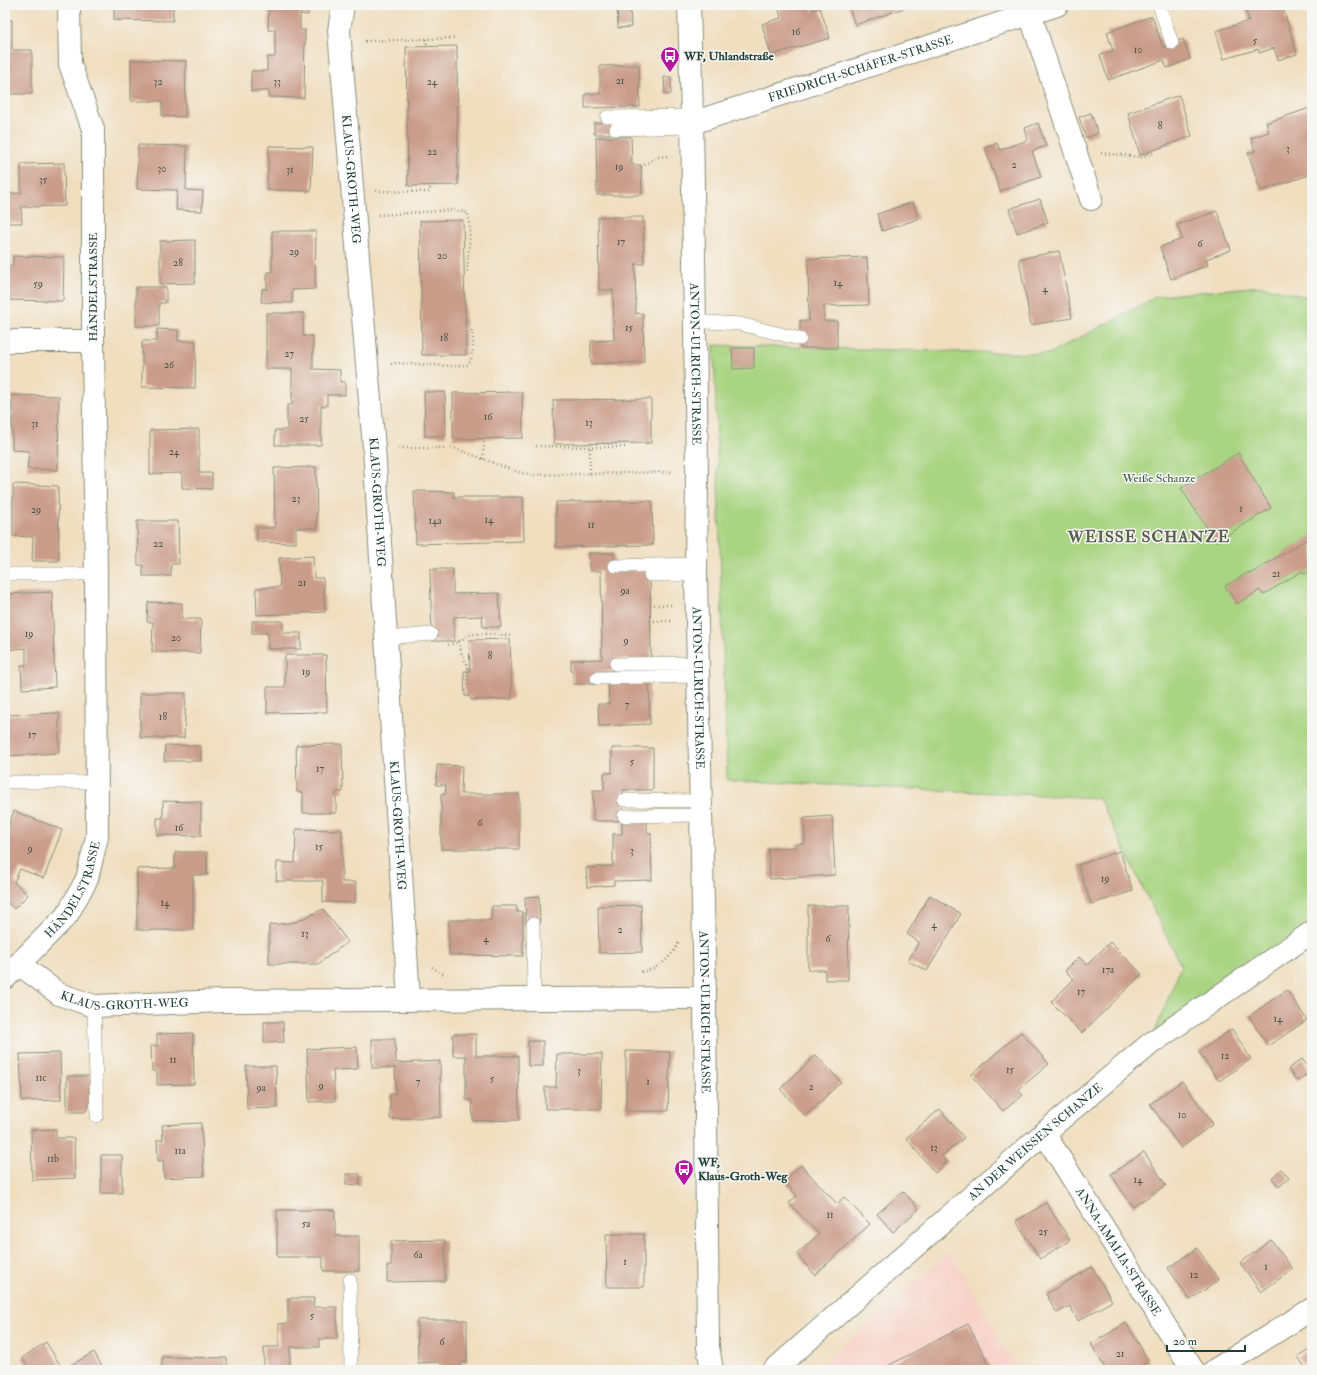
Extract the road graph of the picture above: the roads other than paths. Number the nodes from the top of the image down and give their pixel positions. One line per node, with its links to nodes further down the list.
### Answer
1 (69, 5): 15 (street, HÄNDELSTRASSE)
2 (343, 5): 22 (street, KLAUS-GROTH-WEG)
3 (688, 5): 9 (street, ANTON-ULRICH-STRASSE)
4 (1057, 5): 6 (street, FRIEDRICH-SCHÄFER-STRASSE)
5 (1159, 5): 7 (lane)
6 (1030, 14): 9 (street, FRIEDRICH-SCHÄFER-STRASSE); 11 (street)
7 (1172, 43)
8 (607, 117): 9 (lane)
9 (692, 122): 10 (lane); 17 (street, ANTON-ULRICH-STRASSE)
10 (616, 129)
11 (1091, 200)
12 (707, 322): 13 (lane)
13 (800, 339)
14 (5, 341): 15 (street)
15 (93, 341): 19 (street, HÄNDELSTRASSE)
16 (615, 566): 17 (lane)
17 (696, 569): 20 (lane); 24 (street, ANTON-ULRICH-STRASSE)
18 (5, 574): 19 (lane)
19 (96, 574): 27 (street, HÄNDELSTRASSE)
20 (650, 575)
21 (431, 634): 22 (lane)
22 (386, 638): 36 (street, KLAUS-GROTH-WEG)
23 (616, 664): 24 (lane)
24 (698, 670): 25 (lane); 29 (street, ANTON-ULRICH-STRASSE)
25 (597, 678)
26 (5, 782): 27 (lane)
27 (98, 782): 33 (street, HÄNDELSTRASSE)
28 (624, 800): 29 (lane)
29 (701, 808): 30 (lane); 34 (street, ANTON-ULRICH-STRASSE)
30 (624, 816)
31 (533, 924): 35 (lane)
32 (1312, 932): 39 (street, AN DER WEISSEN SCHANZE)
33 (12, 971): 37 (street, KLAUS-GROTH-WEG)
34 (705, 998): 35 (street, KLAUS-GROTH-WEG); 43 (street, ANTON-ULRICH-STRASSE)
35 (534, 999): 36 (street, KLAUS-GROTH-WEG)
36 (409, 1000): 37 (street, KLAUS-GROTH-WEG)
37 (94, 1006): 38 (lane)
38 (96, 1116)
39 (1044, 1133): 44 (street, AN DER WEISSEN SCHANZE); 45 (street, ANNA-AMALIA-STRASSE)
40 (350, 1280): 42 (lane)
41 (1312, 1309): 46 (street)
42 (351, 1370)
43 (712, 1370)
44 (774, 1370)
45 (1193, 1370)
46 (1215, 1370)

